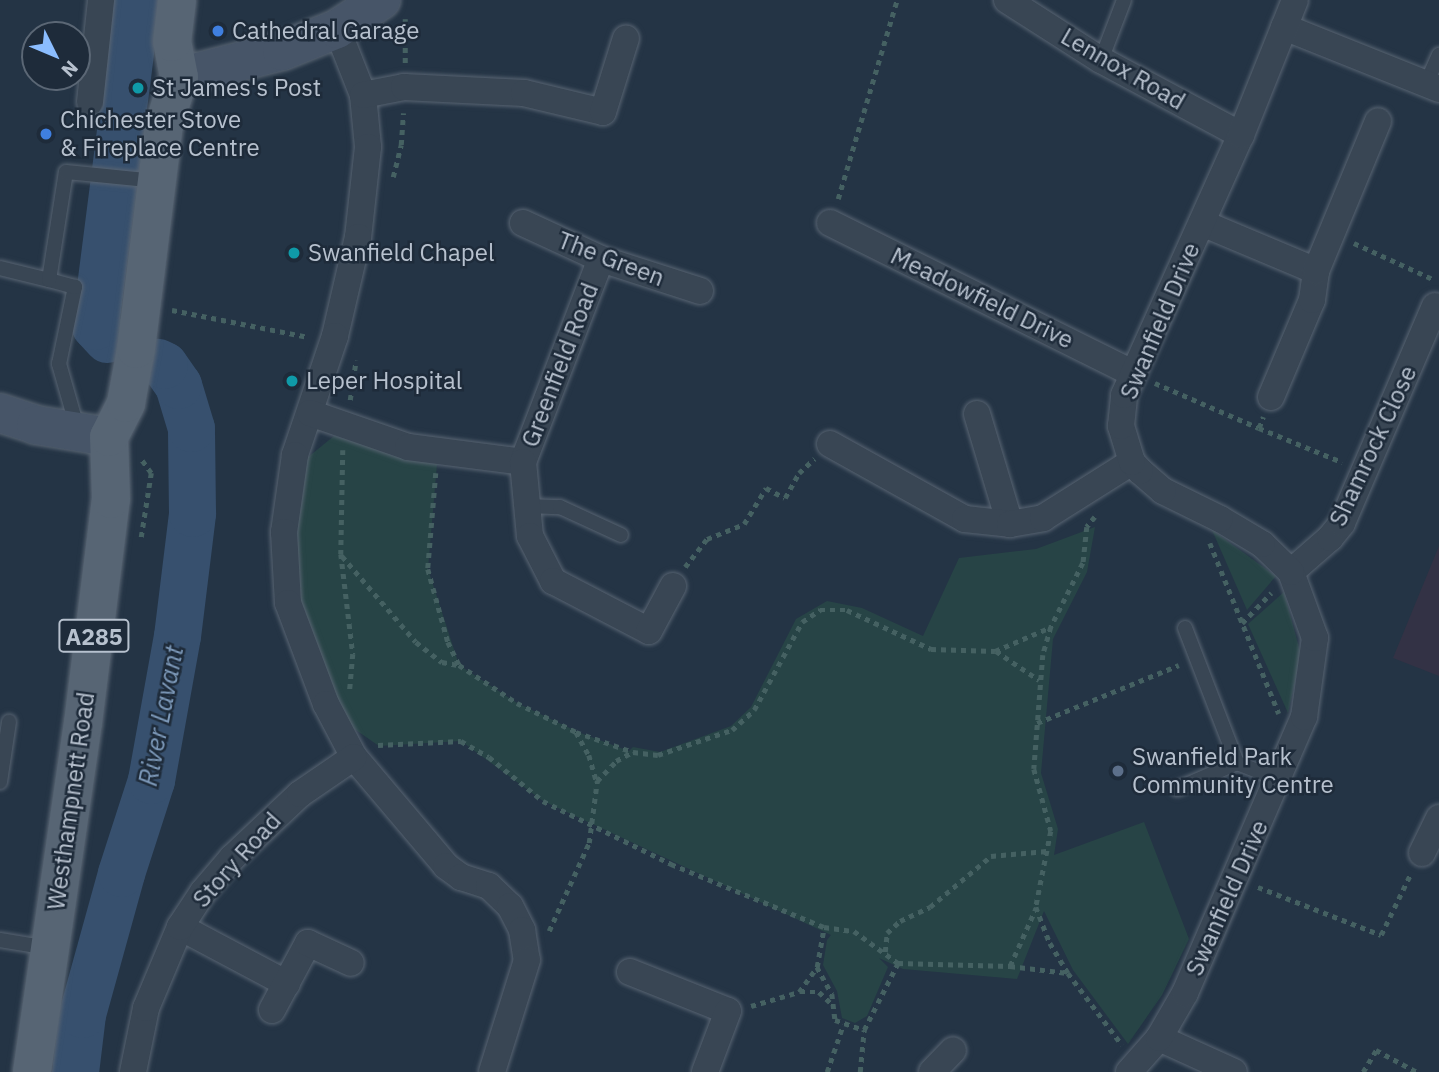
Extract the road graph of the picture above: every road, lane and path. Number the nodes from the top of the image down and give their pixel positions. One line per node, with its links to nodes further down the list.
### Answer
1 (101, 0): 17 (street)
2 (177, 0): 13 (main road, A285)
3 (897, 0): 23 (path)
4 (1007, 0): 12 (street, Lennox Road)
5 (1124, 0): 12 (lane)
6 (1295, 0): 8 (street, Swanfield Drive)
7 (393, 2): 9 (main road); 15 (path)
8 (1284, 27): 14 (street); 19 (street, Swanfield Drive)
9 (337, 29): 13 (main road); 16 (street)
10 (626, 38): 15 (street)
11 (1439, 55): 14 (lane)
12 (1101, 60): 19 (street, Lennox Road)
13 (179, 77): 20 (main road, Westhampnett Road / A285)
14 (1433, 86)
15 (404, 87): 16 (street); 21 (path)
16 (363, 95): 33 (street)
17 (90, 102)
18 (1378, 121): 25 (street)
19 (1241, 135): 24 (street, Swanfield Drive)
20 (145, 180): 29 (lane); 30 (main road, Westhampnett Road / A285)
21 (391, 185)
22 (523, 223): 26 (street, The Green)
23 (830, 223): 35 (street, Meadowfield Drive)
24 (1202, 223): 28 (street); 35 (street, Swanfield Drive)
25 (1332, 233): 28 (street); 32 (path)
26 (601, 259): 31 (street, The Green); 46 (street, Greenfield Road)
27 (0, 268): 29 (lane)
28 (1316, 271): 36 (street)
29 (49, 280): 42 (lane)
30 (143, 287): 33 (path); 42 (main road, Westhampnett Road / A285)
31 (700, 291)
32 (1437, 294): 47 (street, Shamrock Close)
33 (332, 342): 38 (street)
34 (356, 359): 40 (path)
35 (1134, 374): 41 (path); 45 (street, Swanfield Drive)
36 (1271, 397): 41 (path)
37 (0, 413): 42 (main road)
38 (310, 413): 40 (street, Greenfield Road); 67 (street)
39 (977, 414): 51 (street)
40 (346, 428): 44 (street, Greenfield Road); 53 (path)
41 (1259, 428): 47 (path)
42 (93, 434): 84 (main road, Westhampnett Road / A285)
43 (830, 444): 51 (street); 55 (path)
44 (438, 452): 46 (street, Greenfield Road); 61 (path)
45 (1132, 461): 49 (street, Swanfield Drive); 51 (street)
46 (523, 462): 48 (street)
47 (1365, 471): 54 (street, Shamrock Close)
48 (527, 506): 52 (lane); 55 (street)
49 (1195, 506): 54 (street, Swanfield Drive); 56 (path)
50 (1096, 516): 57 (path)
51 (1010, 524)
52 (621, 535)
53 (341, 554): 61 (path); 63 (path)
54 (1291, 572): 56 (path); 68 (street, Swanfield Drive)
55 (673, 586)
56 (1242, 623): 68 (path)
57 (1051, 627): 59 (path); 62 (path)
58 (1185, 628): 60 (lane)
59 (995, 651): 62 (path); 69 (path)
60 (1196, 658): 65 (path); 70 (lane)
61 (459, 666): 66 (path)
62 (1039, 680): 65 (path)
63 (349, 694)
64 (9, 722): 73 (lane)
65 (1037, 723): 77 (path)
66 (576, 732): 69 (path); 72 (path)
67 (361, 747): 76 (path); 81 (street, Story Road); 86 (street)
68 (1292, 747): 71 (street, Swanfield Drive)
69 (633, 752): 72 (path)
70 (1237, 763): 71 (lane); 74 (lane)
71 (1278, 779): 79 (street, Swanfield Drive)
72 (597, 781): 76 (path)
73 (0, 782)
74 (1177, 789)
75 (1439, 818): 78 (street)
76 (590, 824): 82 (path); 86 (path)
77 (1047, 851): 80 (path); 85 (path)
78 (1422, 852): 79 (path)
79 (1236, 878): 100 (street, Swanfield Drive)
80 (1036, 907): 89 (path); 92 (path)
81 (180, 927): 93 (street); 104 (street, Story Road)
82 (824, 927): 85 (path); 90 (path)
83 (0, 940): 84 (lane)
84 (50, 948): 103 (main road, Westhampnett Road / A285)
85 (885, 953): 88 (path)
86 (527, 960): 105 (street)
87 (351, 963): 93 (street)
88 (898, 963): 89 (path); 99 (path)
89 (1010, 966): 92 (path)
90 (817, 967): 94 (path); 95 (path)
91 (631, 972): 97 (street)
92 (1068, 973): 102 (path)
93 (287, 984): 96 (street)
94 (799, 992): 95 (path); 97 (path)
95 (833, 1004): 98 (path)
96 (272, 1010)
97 (728, 1011): 106 (street)
98 (843, 1025): 99 (path); 107 (path)
99 (864, 1030): 108 (path)
100 (1159, 1038): 102 (street, Swanfield Drive); 110 (street)
101 (953, 1050): 109 (street)
102 (1133, 1069)
103 (32, 1072)
104 (132, 1072)
105 (492, 1072)
106 (705, 1072)
107 (827, 1072)
108 (860, 1072)
109 (932, 1072)
110 (1234, 1072)
111 (1363, 1072): 112 (path)
112 (1417, 1072)

